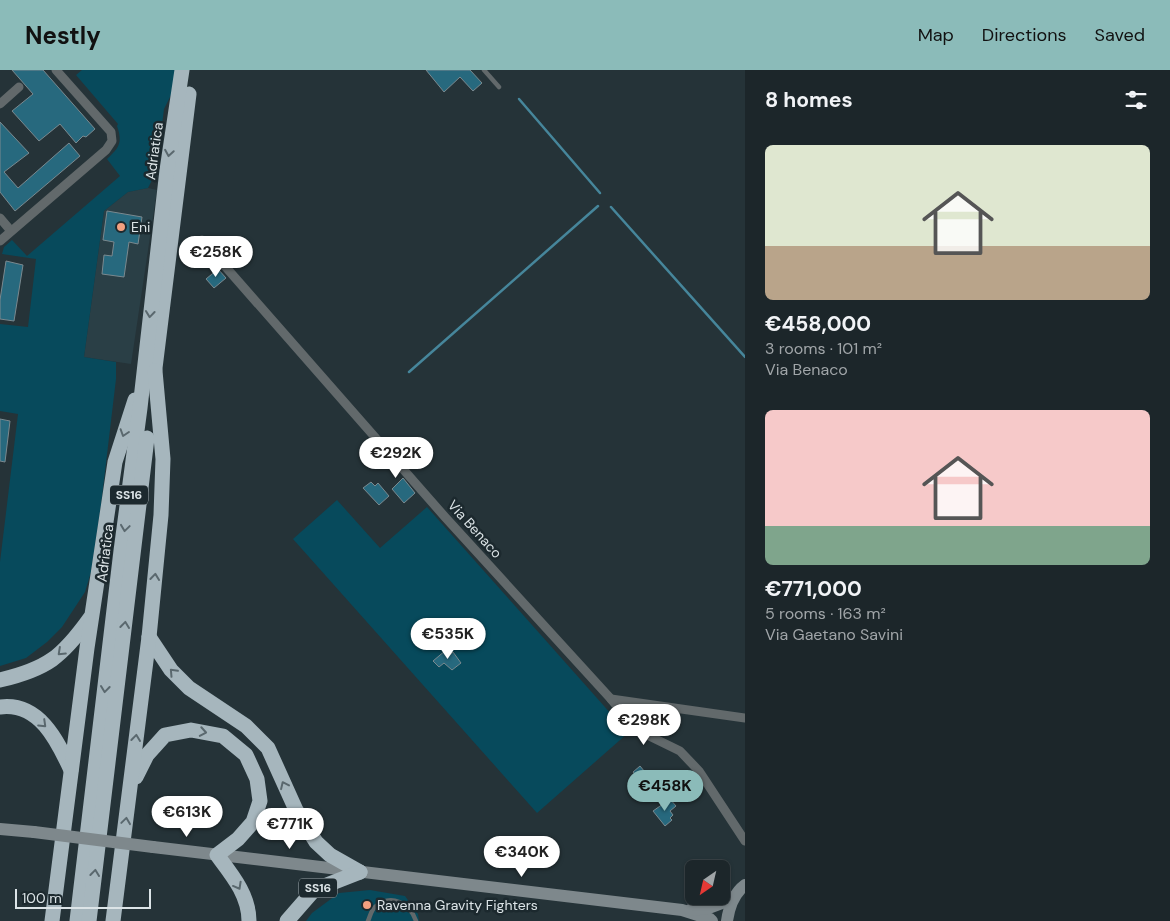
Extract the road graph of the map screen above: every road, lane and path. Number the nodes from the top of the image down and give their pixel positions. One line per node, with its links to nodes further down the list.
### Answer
1 (56, 70): 9 (street)
2 (182, 70): 12 (highway, Adriatica / SS16, one-way to 12)
3 (192, 70): 12 (highway, Adriatica / SS16)
4 (484, 70): 6 (lane)
5 (19, 87): 7 (street)
6 (500, 87)
7 (0, 104)
8 (0, 218): 9 (street)
9 (11, 231): 11 (street)
10 (202, 240): 16 (street, Via Benaco)
11 (0, 241)
12 (150, 371): 13 (highway, SS16, one-way to 13); 14 (highway, SS16, one-way to 12); 29 (highway, Adriatica / SS16, one-way to 29); 30 (highway, Adriatica / SS16, one-way to 12)
13 (92, 615): 15 (highway, SS16, one-way to 15); 19 (highway, SS16)
14 (149, 637): 20 (highway, SS16, one-way to 14); 24 (highway, SS16, one-way to 14)
15 (0, 680)
16 (611, 699): 18 (street); 22 (street, Via Benaco)
17 (0, 707): 19 (highway, one-way to 19)
18 (745, 718)
19 (71, 770): 28 (highway, SS16)
20 (131, 787): 23 (highway, SS16, one-way to 23); 31 (highway, SS16, one-way to 20)
21 (0, 829): 23 (street, bridge)
22 (745, 841)
23 (217, 855): 24 (street); 32 (highway, one-way to 32)
24 (360, 872): 27 (street); 33 (highway, SS16)
25 (745, 885): 26 (street)
26 (733, 899): 27 (street); 37 (street)
27 (682, 910): 36 (street)
28 (52, 921)
29 (77, 921)
30 (89, 921)
31 (112, 921)
32 (249, 921)
33 (287, 921)
34 (368, 921): 35 (lane)
35 (416, 921)
36 (712, 921)
37 (727, 921)

